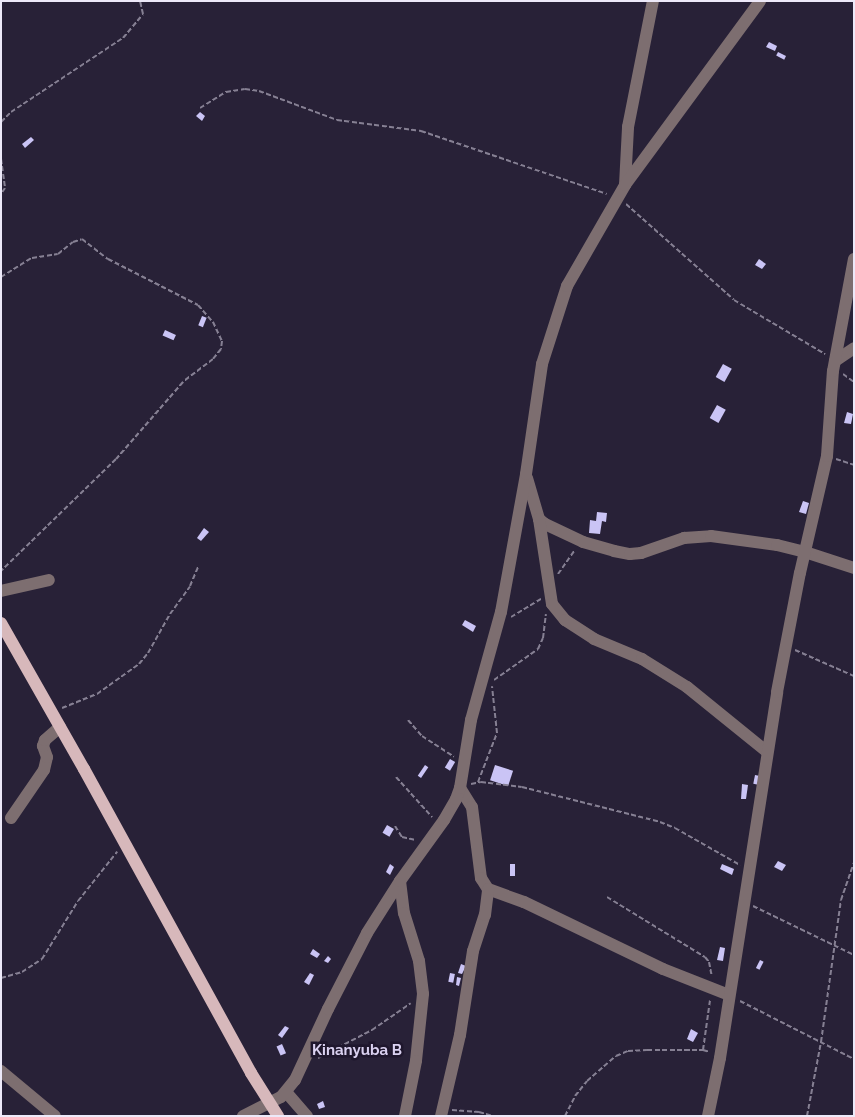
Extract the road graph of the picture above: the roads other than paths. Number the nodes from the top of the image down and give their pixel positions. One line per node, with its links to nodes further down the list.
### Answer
1 (653, 1): 3 (street)
2 (760, 1): 3 (street)
3 (625, 185): 7 (street)
4 (854, 259): 6 (street)
5 (854, 348): 6 (street)
6 (836, 361): 9 (street)
7 (526, 474): 8 (street); 16 (street)
8 (539, 520): 9 (street); 15 (street)
9 (805, 552): 10 (street); 15 (street)
10 (854, 568)
11 (49, 580): 12 (street)
12 (1, 591)
13 (1, 623): 14 (main road)
14 (60, 727): 17 (street); 23 (main road)
15 (766, 751): 20 (street)
16 (462, 790): 18 (street); 19 (street)
17 (11, 818)
18 (400, 881): 22 (street); 29 (street)
19 (488, 889): 20 (street); 24 (street)
20 (729, 995): 30 (street)
21 (1, 1072): 25 (street)
22 (286, 1092): 23 (street); 28 (street)
23 (269, 1102): 26 (street); 27 (main road)
24 (442, 1112)
25 (55, 1116)
26 (244, 1116)
27 (278, 1116)
28 (307, 1116)
29 (405, 1116)
30 (708, 1116)

